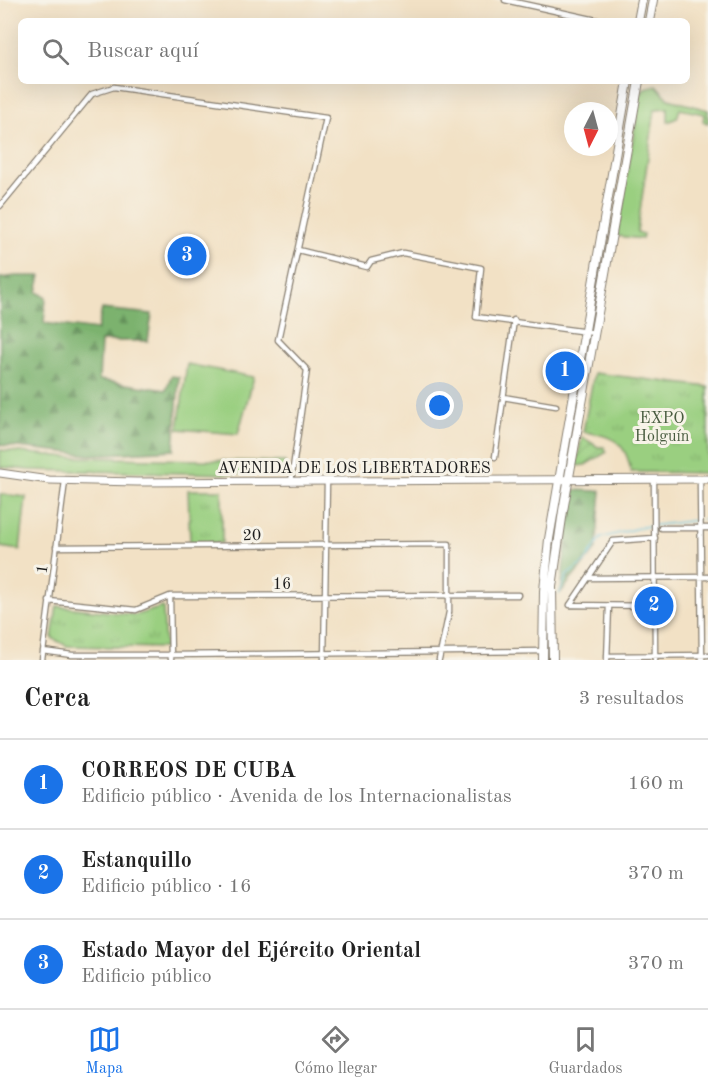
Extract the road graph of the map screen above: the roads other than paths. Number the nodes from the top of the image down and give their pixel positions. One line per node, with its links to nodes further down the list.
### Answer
1 (505, 0): 4 (street)
2 (642, 0): 5 (highway)
3 (653, 0): 6 (highway)
4 (587, 18)
5 (639, 18)
6 (650, 18)
7 (627, 84): 12 (highway)
8 (638, 84): 13 (highway)
9 (0, 206): 10 (street)
10 (298, 250): 11 (street); 24 (street)
11 (514, 320): 12 (street); 14 (street)
12 (586, 331): 13 (street); 20 (highway)
13 (596, 333): 23 (highway)
14 (502, 397): 15 (street); 16 (street)
15 (556, 406)
16 (495, 457)
17 (0, 473): 21 (main road, AVENIDA DE LOS LIBERTADORES)
18 (654, 479): 19 (main road, AVENIDA DE LOS LIBERTADORES); 23 (main road, AVENIDA DE LOS LIBERTADORES); 29 (street)
19 (708, 479)
20 (558, 480): 22 (main road, AVENIDA DE LOS LIBERTADORES); 23 (main road, AVENIDA DE LOS LIBERTADORES); 44 (highway)
21 (65, 481): 24 (main road, AVENIDA DE LOS LIBERTADORES); 31 (street, 1)
22 (327, 481): 24 (main road, AVENIDA DE LOS LIBERTADORES); 30 (street)
23 (568, 481): 45 (highway)
24 (291, 482)
25 (700, 484): 27 (street)
26 (662, 528): 27 (street)
27 (700, 528): 28 (street); 34 (street)
28 (708, 528)
29 (655, 538): 33 (street); 35 (street)
30 (324, 544): 31 (street, 20); 37 (street); 38 (street, 20)
31 (56, 547): 40 (street, 1)
32 (708, 576): 34 (street)
33 (656, 577): 34 (street); 35 (street); 42 (street)
34 (701, 577): 48 (street)
35 (589, 578): 41 (street)
36 (518, 594): 38 (street, 16)
37 (324, 595): 38 (street, 16); 39 (street, 16); 47 (street)
38 (449, 595): 46 (street)
39 (170, 596): 40 (street, 16); 49 (street)
40 (49, 601): 43 (street, 1)
41 (609, 606): 42 (street); 50 (street)
42 (656, 606): 51 (street)
43 (43, 651): 49 (street); 52 (street, 1)
44 (543, 651): 45 (street); 46 (street); 54 (highway)
45 (552, 651): 55 (highway)
46 (441, 653): 47 (street); 53 (street)
47 (324, 657): 49 (street)
48 (704, 657): 51 (street)
49 (171, 658)
50 (607, 658): 51 (street)
51 (655, 658)
52 (42, 660)
53 (439, 660)
54 (543, 660)
55 (553, 660)

